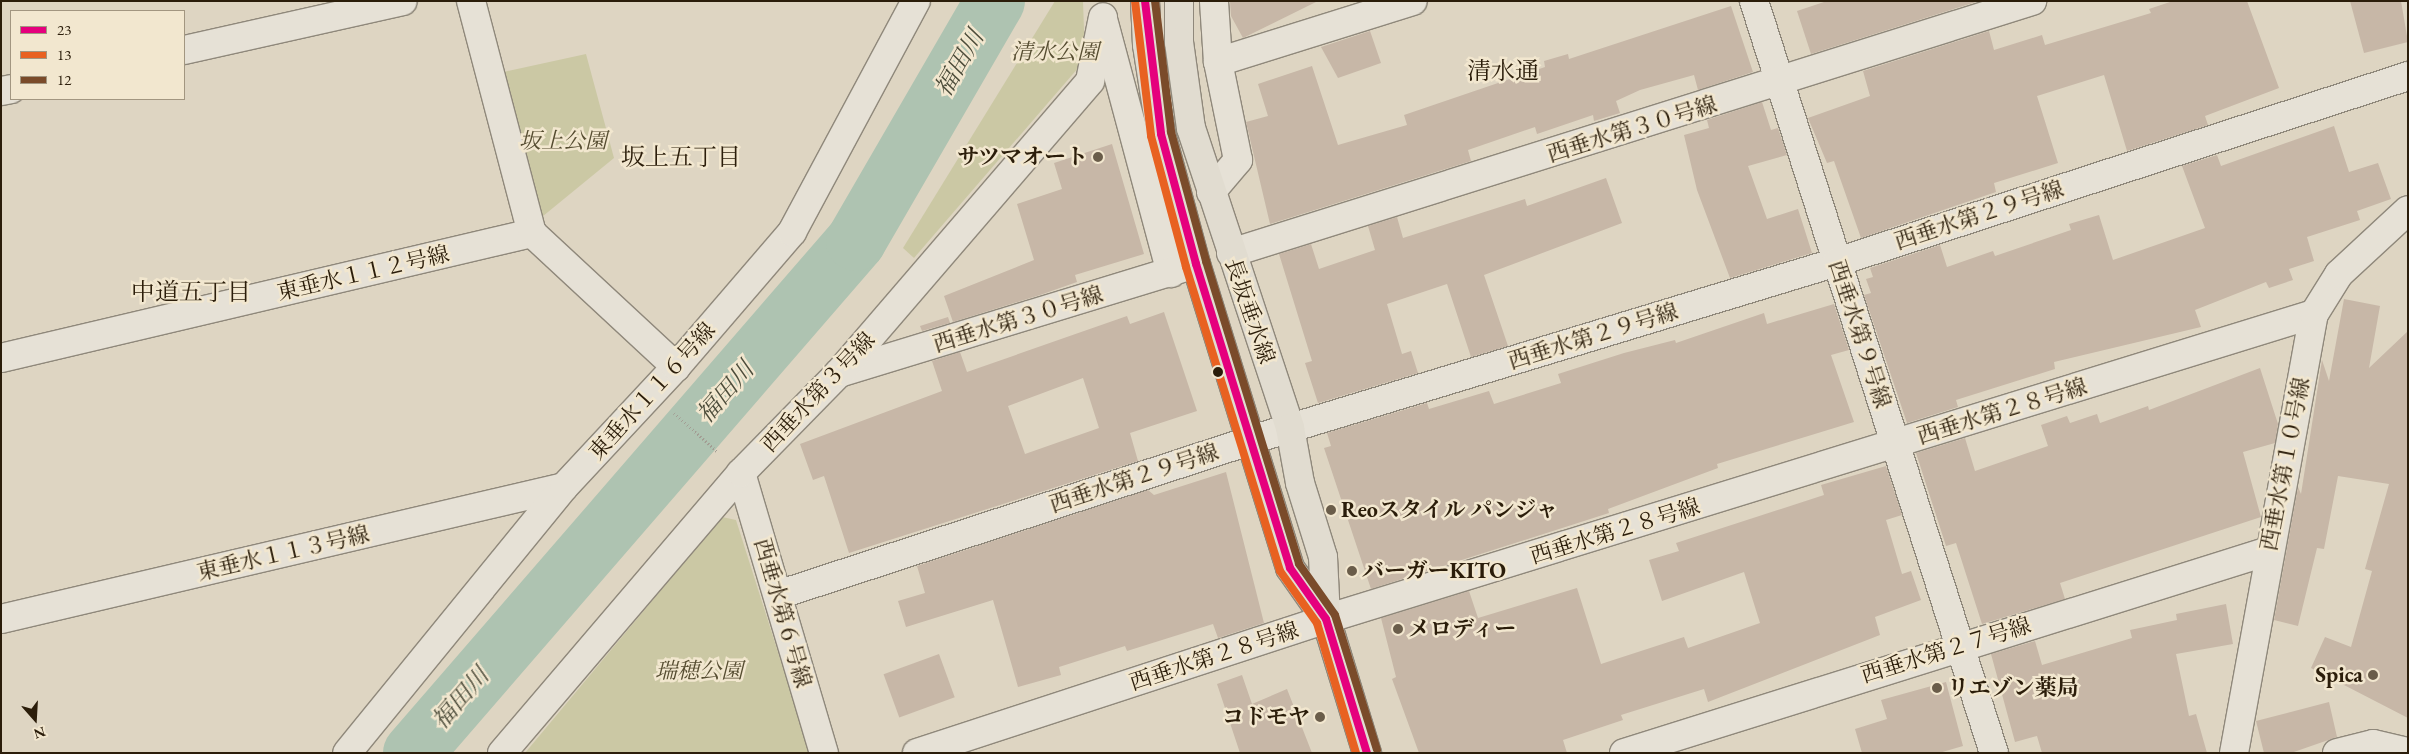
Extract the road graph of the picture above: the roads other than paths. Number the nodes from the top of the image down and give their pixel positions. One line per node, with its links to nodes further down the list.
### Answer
1 (403, 1): 11 (street)
2 (471, 1): 17 (street)
3 (916, 1): 23 (street, 東垂水１１６号線)
4 (1145, 1): 20 (main road, 長坂垂水線)
5 (1179, 1): 15 (main road, 長坂垂水線)
6 (1214, 1): 12 (street)
7 (1413, 1): 12 (street)
8 (1754, 1): 14 (street, 西垂水第９号線)
9 (2032, 1): 14 (street, 西垂水第３０号線)
10 (1100, 9): 20 (street); 24 (street, 西垂水第３号線)
11 (185, 50)
12 (1218, 62): 15 (street)
13 (2408, 76): 19 (street, 西垂水第２９号線)
14 (1780, 83): 18 (street, 西垂水第３０号線); 19 (street, 西垂水第９号線)
15 (1211, 192): 18 (main road, 長坂垂水線)
16 (2408, 210): 21 (street, 西垂水第１０号線)
17 (532, 232): 22 (street, 東垂水１１２号線); 23 (street)
18 (1231, 253): 25 (main road, 長坂垂水線)
19 (1837, 262): 25 (street, 西垂水第２９号線); 27 (street, 西垂水第９号線)
20 (1183, 269): 24 (street, 西垂水第３０号線); 26 (main road, 長坂垂水線)
21 (2314, 314): 27 (street, 西垂水第２８号線); 30 (street, 西垂水第１０号線)
22 (1, 358)
23 (676, 367): 29 (street, 東垂水１１６号線)
24 (839, 373): 28 (street, 西垂水第３号線)
25 (1290, 428): 26 (street, 西垂水第２９号線); 33 (main road, 長坂垂水線)
26 (1251, 440): 31 (street, 西垂水第２９号線); 33 (main road, 長坂垂水線)
27 (1895, 445): 33 (street, 西垂水第２８号線); 34 (street, 西垂水第９号線)
28 (741, 473): 31 (street, 西垂水第６号線); 37 (street, 西垂水第３号線)
29 (564, 487): 32 (street, 東垂水１１３号線); 36 (street, 東垂水１１６号線)
30 (2269, 551): 34 (street, 西垂水第２７号線); 43 (street, 西垂水第１０号線)
31 (778, 595): 38 (street, 西垂水第６号線)
32 (1, 619)
33 (1326, 619): 39 (street, 西垂水第２８号線); 40 (main road, 長坂垂水線)
34 (1959, 645): 41 (street, 西垂水第２７号線); 42 (street, 西垂水第９号線)
35 (2408, 752): 44 (street)
36 (347, 753)
37 (502, 753)
38 (824, 753)
39 (917, 753)
40 (1366, 753)
41 (1624, 753)
42 (1994, 753)
43 (2234, 753)
44 (2337, 753)

